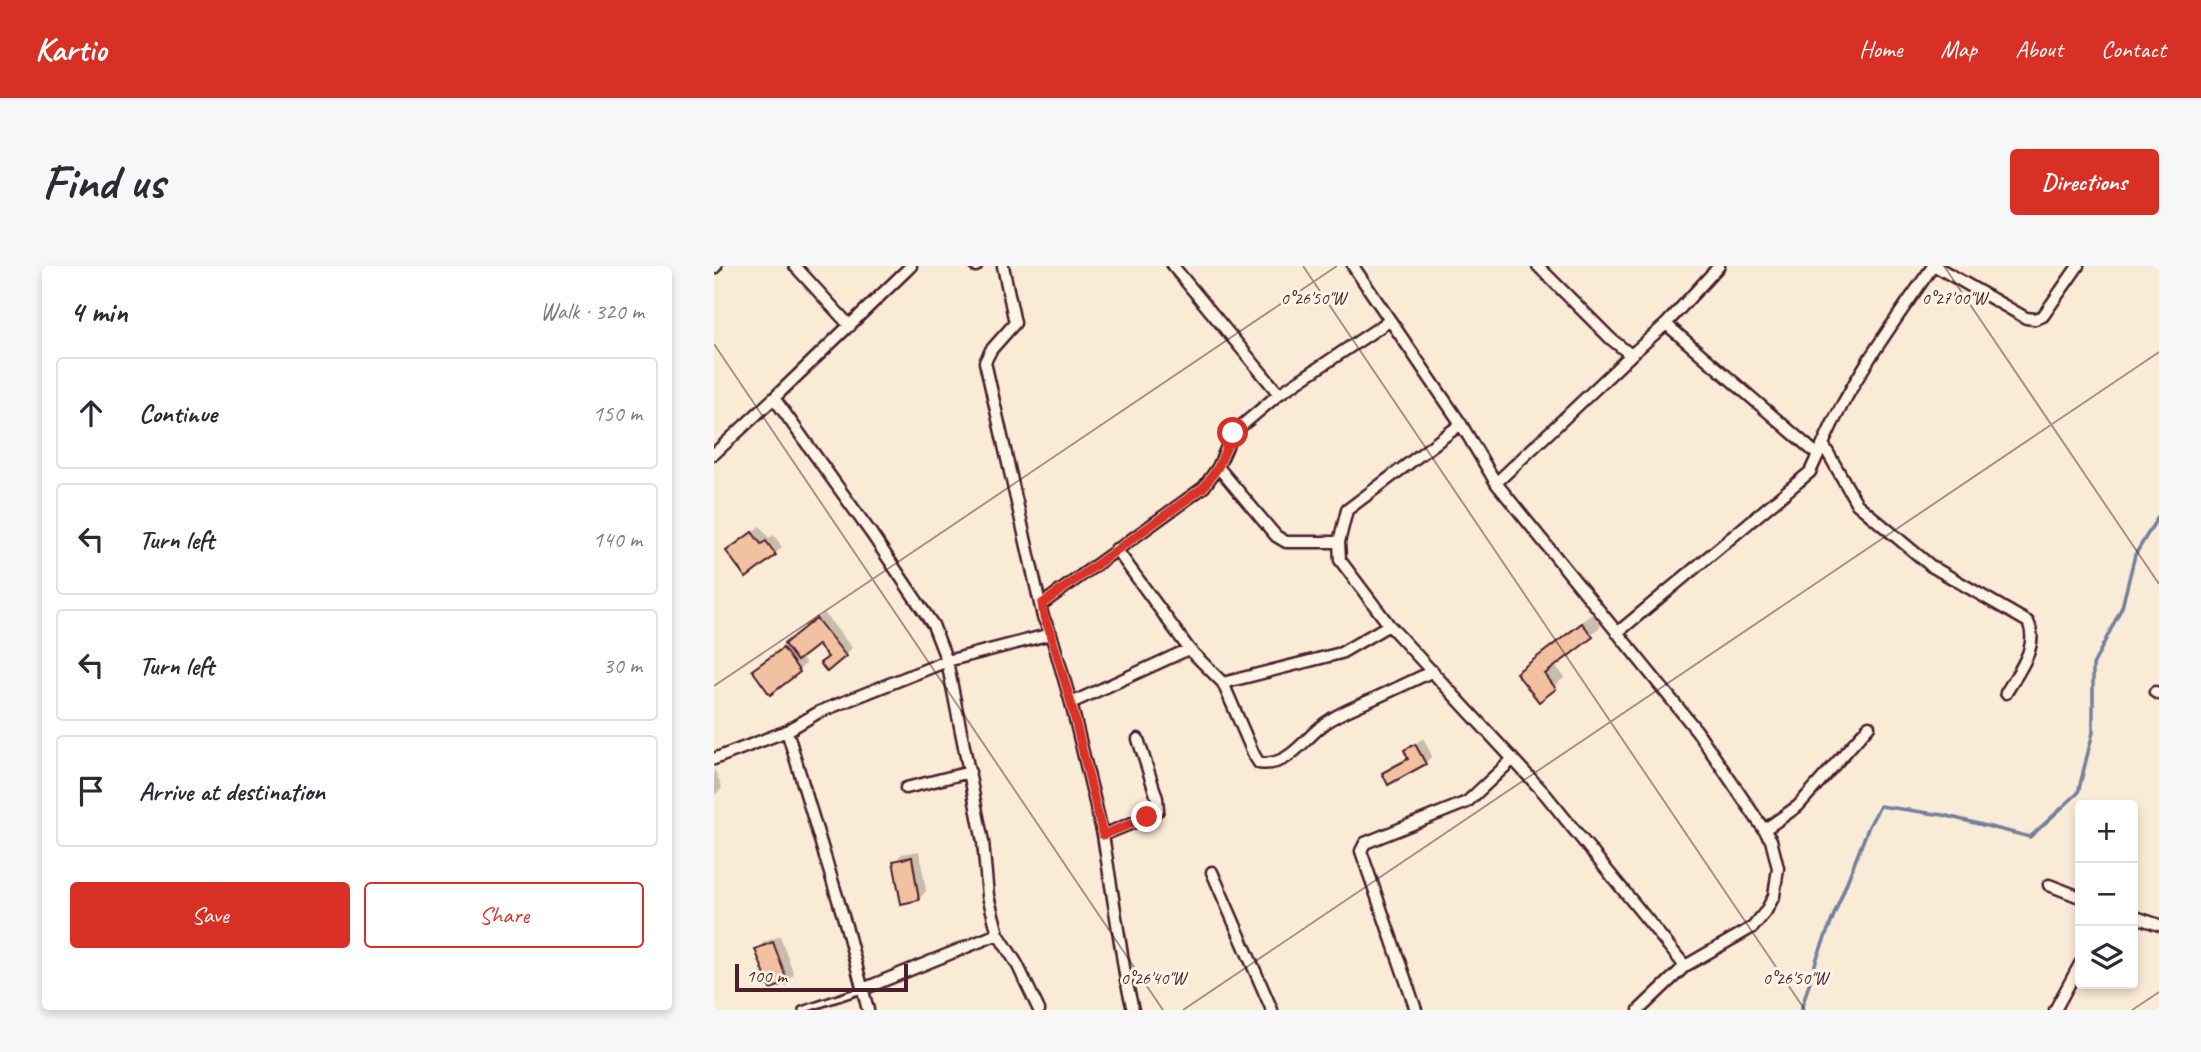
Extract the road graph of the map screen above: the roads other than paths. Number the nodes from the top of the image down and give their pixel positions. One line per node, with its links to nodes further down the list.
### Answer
1 (794, 266): 12 (street)
2 (911, 266): 12 (street)
3 (1003, 266): 24 (street)
4 (1172, 266): 14 (street)
5 (1353, 266): 10 (street)
6 (1538, 266): 13 (street)
7 (1719, 266): 11 (street)
8 (1934, 266): 9 (street); 17 (street)
9 (2078, 266)
10 (1389, 321): 14 (street); 16 (street)
11 (1666, 324): 13 (street); 19 (street)
12 (850, 326): 15 (street)
13 (1630, 355): 21 (street)
14 (1279, 394): 20 (street)
15 (774, 398): 18 (street); 29 (street)
16 (1461, 424): 21 (street); 22 (street)
17 (1823, 443): 19 (street); 32 (street)
18 (714, 454)
19 (1818, 455): 26 (street)
20 (1218, 467): 22 (street); 23 (street)
21 (1496, 483): 26 (street)
22 (1339, 542): 25 (street)
23 (1116, 549): 24 (street); 28 (street)
24 (1042, 604): 27 (street)
25 (1389, 625): 30 (street); 31 (street)
26 (1617, 633): 41 (street)
27 (1051, 634): 29 (street); 33 (street)
28 (1189, 649): 31 (street); 33 (street)
29 (947, 662): 35 (street); 39 (street)
30 (1433, 671): 31 (street); 38 (street)
31 (1223, 682)
32 (2006, 693)
33 (1071, 703): 42 (street)
34 (1869, 726): 41 (street)
35 (787, 731): 37 (street); 51 (street)
36 (1138, 739): 42 (street)
37 (714, 759)
38 (1513, 759): 49 (street); 57 (street)
39 (971, 772): 40 (street); 48 (street)
40 (906, 788)
41 (1764, 830): 49 (street)
42 (1103, 835): 55 (street)
43 (1212, 872): 56 (street)
44 (2049, 885): 45 (street)
45 (2075, 895)
46 (2138, 918): 47 (street)
47 (2159, 925)
48 (998, 934): 51 (street); 54 (street)
49 (1685, 966): 58 (street)
50 (2075, 973): 59 (street)
51 (863, 989): 52 (lane); 53 (street)
52 (802, 1010)
53 (868, 1010)
54 (1038, 1010)
55 (1133, 1010)
56 (1272, 1010)
57 (1416, 1010)
58 (1639, 1010)
59 (2055, 1010)

